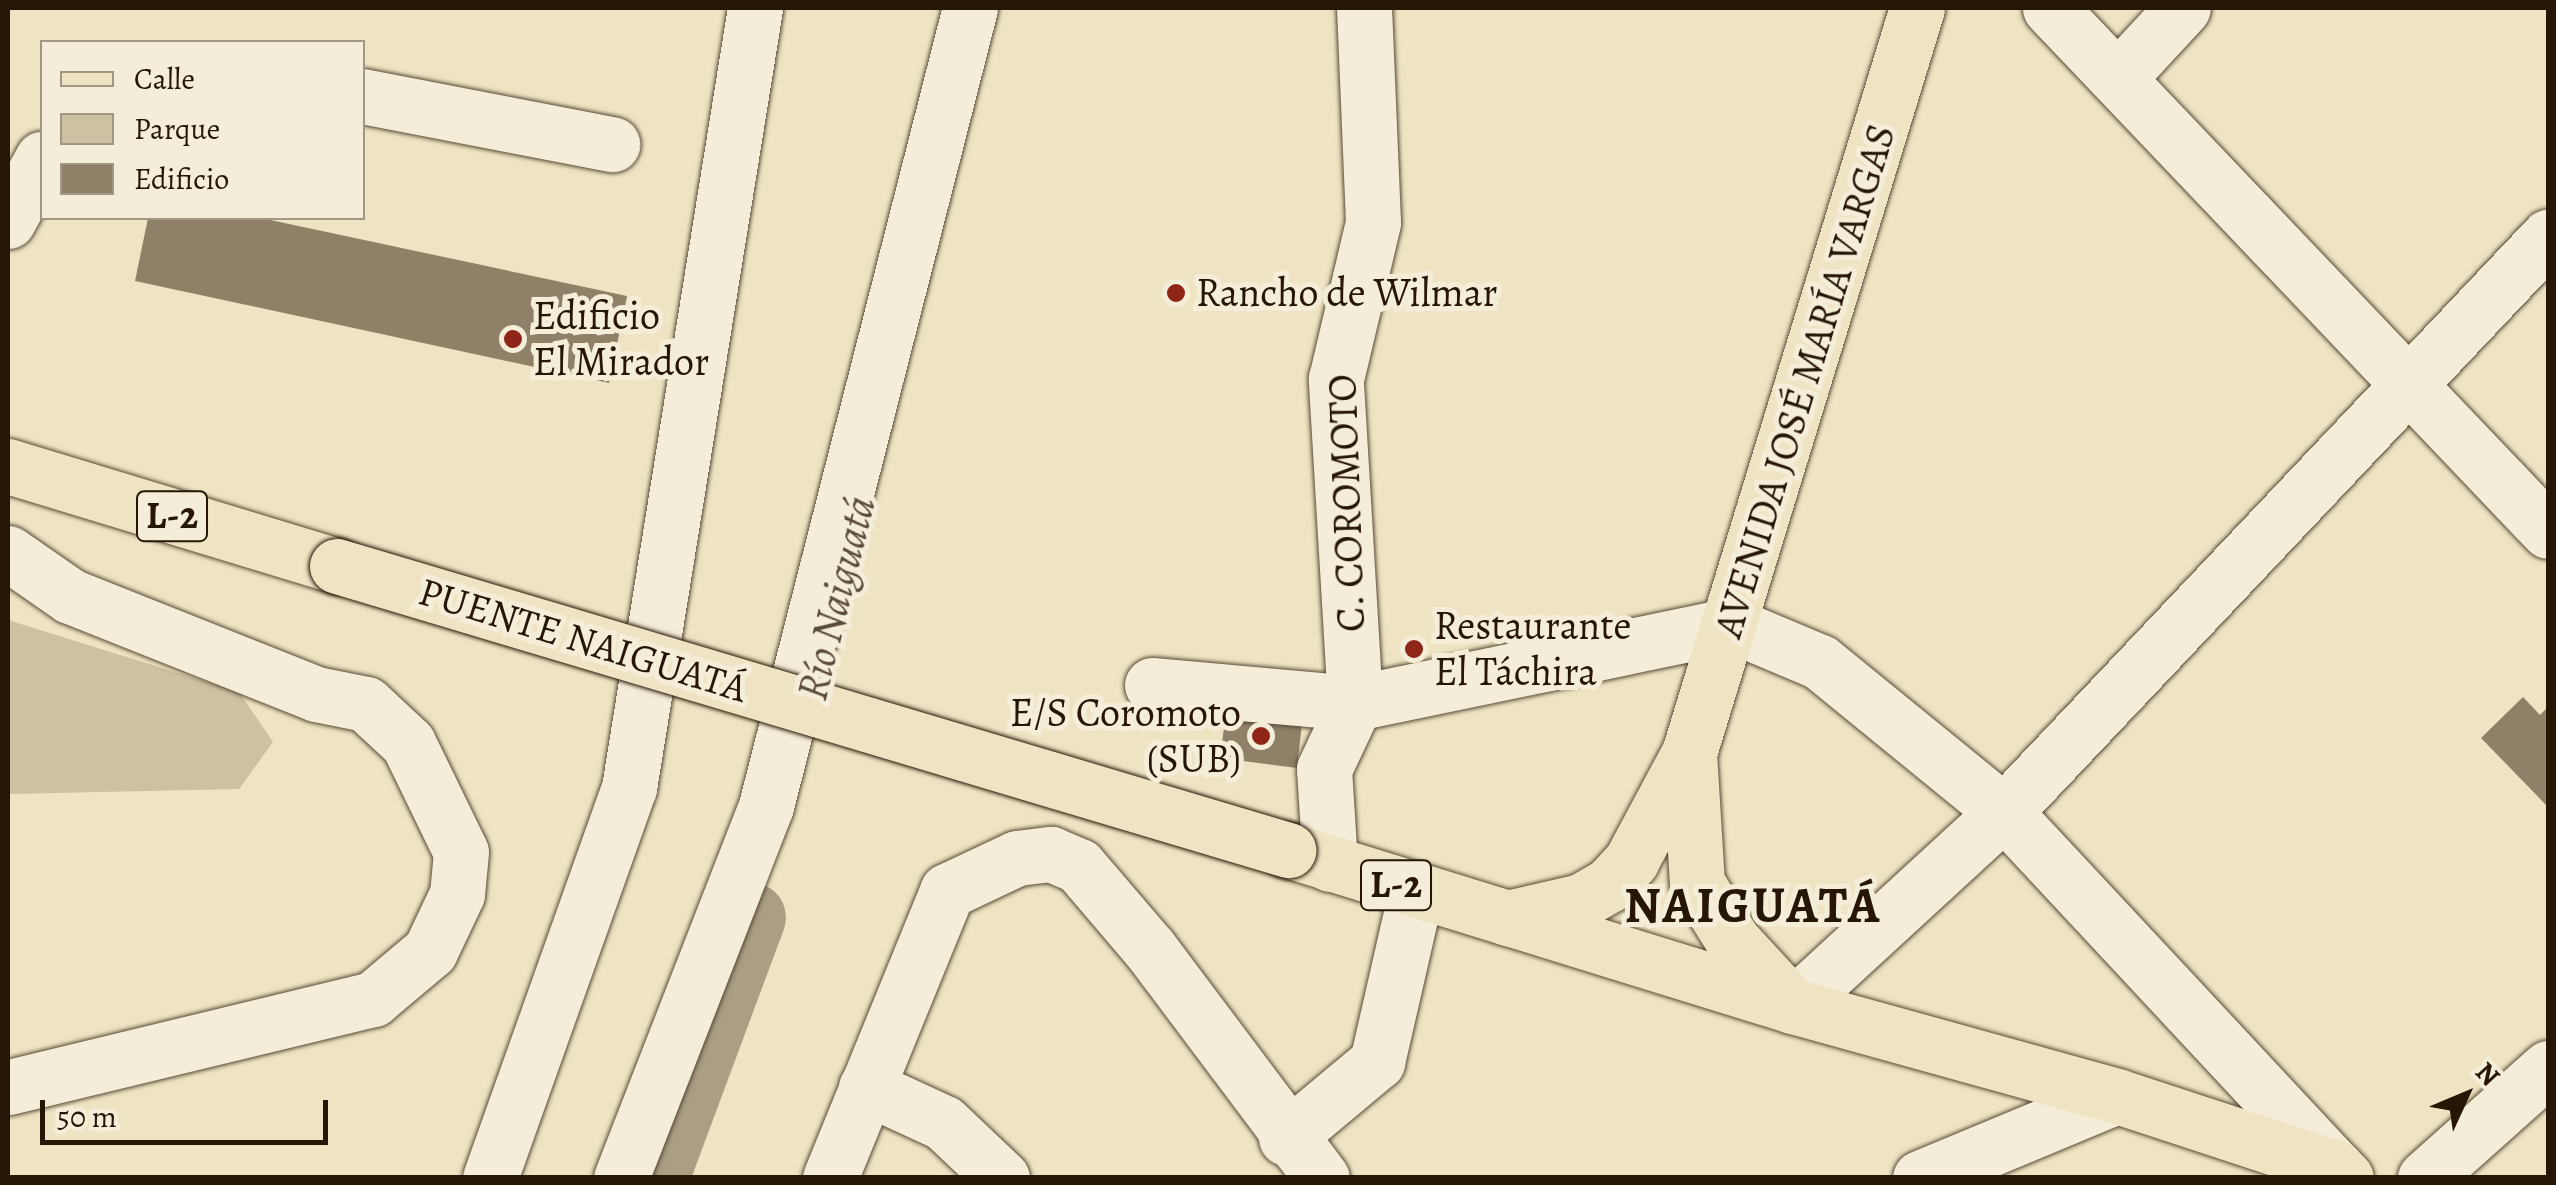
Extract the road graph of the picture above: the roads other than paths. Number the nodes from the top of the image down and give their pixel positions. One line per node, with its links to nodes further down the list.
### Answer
1 (755, 8): 32 (street)
2 (970, 8): 33 (street)
3 (1364, 8): 19 (street, C. COROMOTO)
4 (1917, 8): 17 (main road, AVENIDA JOSÉ MARÍA VARGAS)
5 (2050, 8): 7 (street)
6 (2183, 8): 7 (street)
7 (2118, 77): 13 (street)
8 (365, 97): 9 (street)
9 (612, 144)
10 (40, 163): 11 (street)
11 (8, 221)
12 (2548, 237): 13 (street)
13 (2413, 384): 15 (street); 21 (street)
14 (8, 466): 22 (main road, PUENTE NAIGUATÁ / L-2, bridge)
15 (2548, 531)
16 (8, 553): 27 (street)
17 (1732, 625): 19 (street); 20 (main road, AVENIDA JOSÉ MARÍA VARGAS); 21 (street)
18 (1152, 685): 19 (street)
19 (1355, 703): 22 (street)
20 (1689, 753): 24 (main road, AVENIDA JOSÉ MARÍA VARGAS); 25 (main road, AVENIDA JOSÉ MARÍA VARGAS)
21 (2004, 812): 25 (street); 31 (street)
22 (1309, 857): 23 (main road, L-2)
23 (1416, 892): 24 (main road, L-2); 30 (street)
24 (1504, 919): 25 (main road, L-2)
25 (1792, 1006): 29 (main road, L-2)
26 (2548, 1068): 37 (street)
27 (8, 1087)
28 (866, 1087): 30 (street); 34 (street); 35 (street)
29 (2117, 1096): 31 (main road, L-2); 36 (street)
30 (1304, 1158)
31 (2341, 1172)
32 (490, 1178)
33 (621, 1178)
34 (830, 1178)
35 (1002, 1178)
36 (1920, 1178)
37 (2425, 1178)

